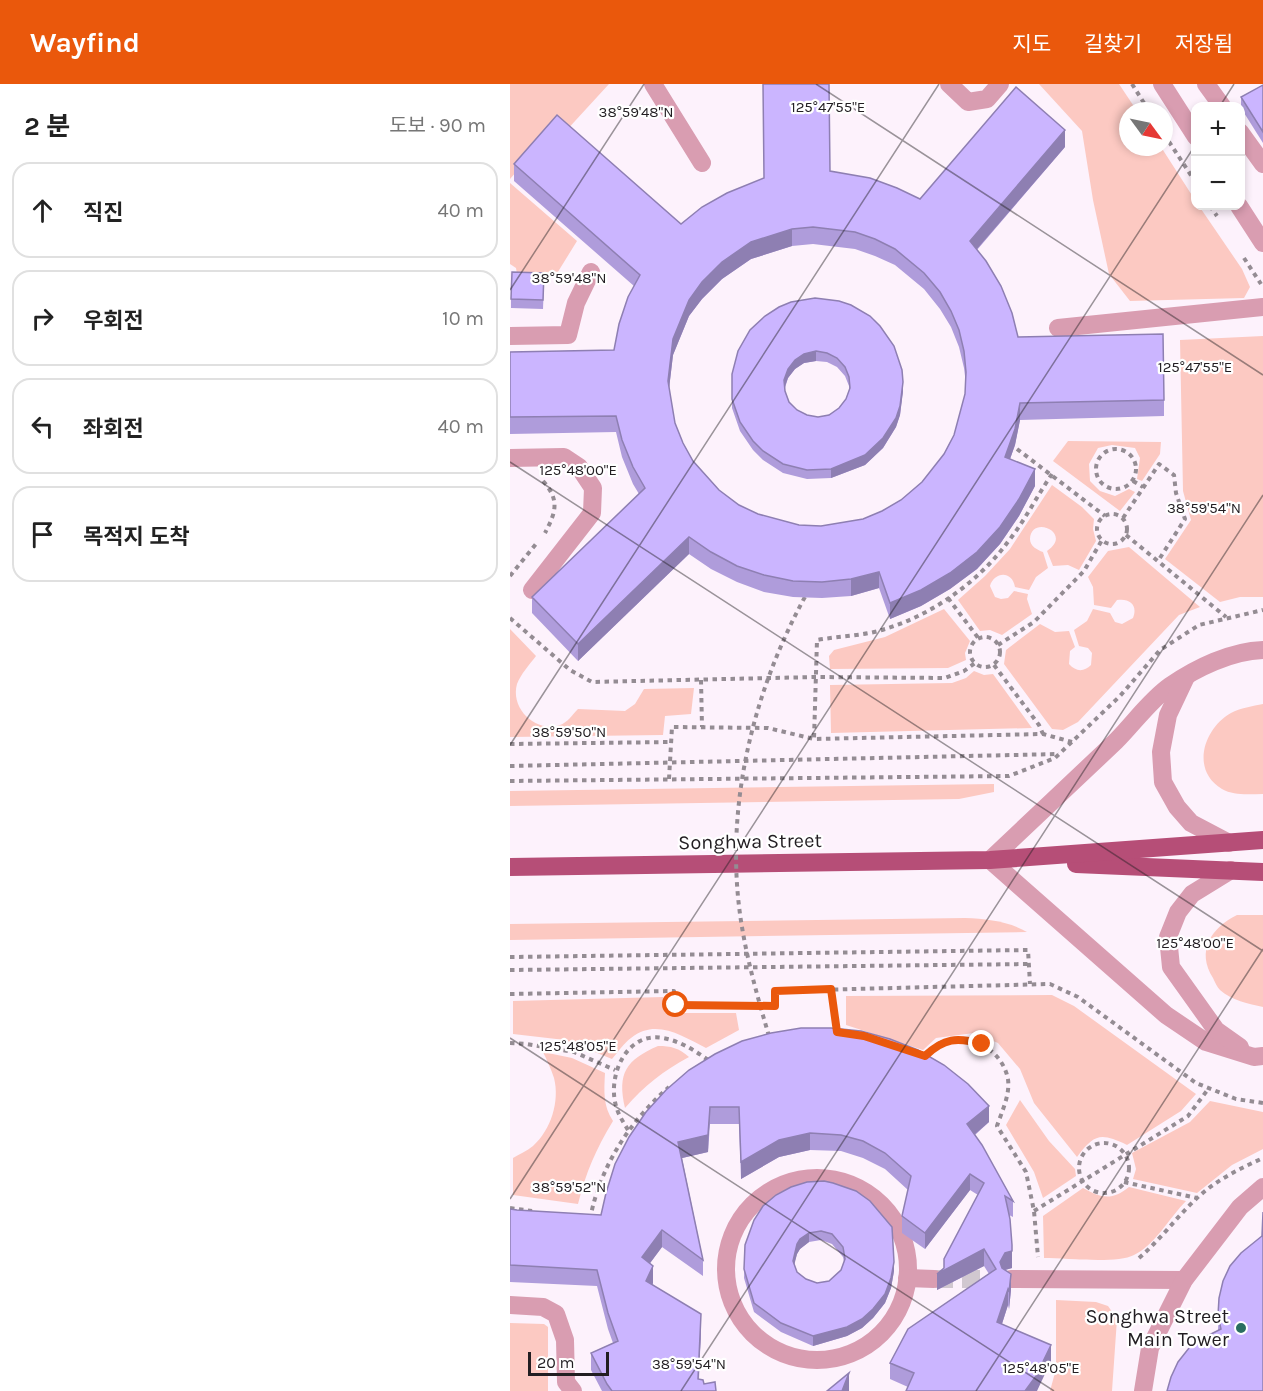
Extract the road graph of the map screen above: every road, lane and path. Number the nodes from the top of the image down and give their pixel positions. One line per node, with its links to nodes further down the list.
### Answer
1 (653, 84): 12 (street)
2 (949, 84): 3 (street)
3 (1000, 84)
4 (1132, 84): 7 (path)
5 (1206, 84): 8 (street)
6 (1166, 86): 9 (street)
7 (1143, 102)
8 (1219, 102)
9 (1191, 128)
10 (1245, 139): 13 (street)
11 (1173, 148): 14 (path)
12 (702, 163)
13 (1263, 164)
14 (1191, 175)
15 (1242, 210): 16 (street)
16 (1263, 243)
17 (591, 272): 20 (street)
18 (1263, 307): 19 (street)
19 (1058, 328)
20 (510, 336)
21 (1017, 448): 23 (path)
22 (510, 458): 33 (street)
23 (1052, 474): 27 (path); 35 (path)
24 (540, 477): 32 (path)
25 (1133, 481): 25 (path); 26 (path)
26 (1143, 488): 28 (path); 31 (path)
27 (1105, 516): 28 (path); 30 (path)
28 (1122, 518): 29 (path)
29 (1126, 535): 30 (path); 31 (path)
30 (1102, 540): 40 (path)
31 (1158, 561): 38 (path)
32 (510, 576)
33 (532, 590)
34 (807, 594): 76 (path, bridge)
35 (948, 598): 39 (path); 45 (path)
36 (1263, 610): 38 (path)
37 (510, 618): 46 (path)
38 (1226, 618): 51 (path)
39 (979, 639): 40 (path); 42 (path)
40 (998, 645): 43 (path)
41 (1263, 650): 44 (street)
42 (975, 663): 43 (path); 45 (path)
43 (994, 664): 48 (path)
44 (1187, 675): 59 (street); 60 (street)
45 (815, 677): 46 (path); 49 (path)
46 (701, 680): 47 (path)
47 (702, 728): 49 (path); 50 (path)
48 (1042, 734): 49 (path); 51 (path)
49 (814, 739)
50 (670, 742): 52 (path); 54 (path)
51 (1072, 742): 53 (path)
52 (510, 744)
53 (1060, 754): 54 (path); 56 (path)
54 (670, 762): 55 (path); 56 (path)
55 (510, 766)
56 (669, 779): 57 (path)
57 (510, 781)
58 (1263, 840): 59 (main road, Songhwa Street)
59 (1229, 843): 60 (main road, Songhwa Street)
60 (990, 860): 61 (main road, Songhwa Street); 62 (main road, Songhwa Street); 78 (street)
61 (510, 867)
62 (1232, 870): 63 (main road, Songhwa Street); 78 (street)
63 (1263, 872)
64 (510, 957): 65 (path)
65 (1029, 964): 66 (path); 67 (path)
66 (510, 970)
67 (1030, 984): 68 (path); 82 (path)
68 (831, 989): 69 (path); 71 (path)
69 (510, 993)
70 (827, 1032): 71 (path)
71 (837, 1032): 72 (path)
72 (846, 1034)
73 (775, 1037): 74 (path)
74 (764, 1040)
75 (510, 1043): 80 (path)
76 (772, 1044)
77 (914, 1052): 92 (path)
78 (1258, 1057)
79 (700, 1065): 80 (path)
80 (615, 1070): 84 (path)
81 (676, 1082): 84 (path)
82 (1209, 1088): 83 (path); 85 (path)
83 (1263, 1103)
84 (628, 1130): 94 (path)
85 (1125, 1154): 87 (path); 87 (path); 88 (path)
86 (1263, 1158): 90 (path)
87 (1083, 1179): 88 (path); 92 (path)
88 (1124, 1182): 90 (path)
89 (1263, 1187): 100 (street)
90 (1197, 1198): 95 (path)
91 (510, 1208): 93 (path)
92 (1034, 1211): 96 (path)
93 (533, 1212)
94 (590, 1220)
95 (1136, 1260)
96 (1038, 1263)
97 (908, 1278): 97 (street); 98 (street)
98 (934, 1279)
99 (1011, 1279): 100 (street)
100 (1184, 1280): 103 (street)
101 (510, 1305): 102 (street)
102 (573, 1391)
103 (1143, 1391)

